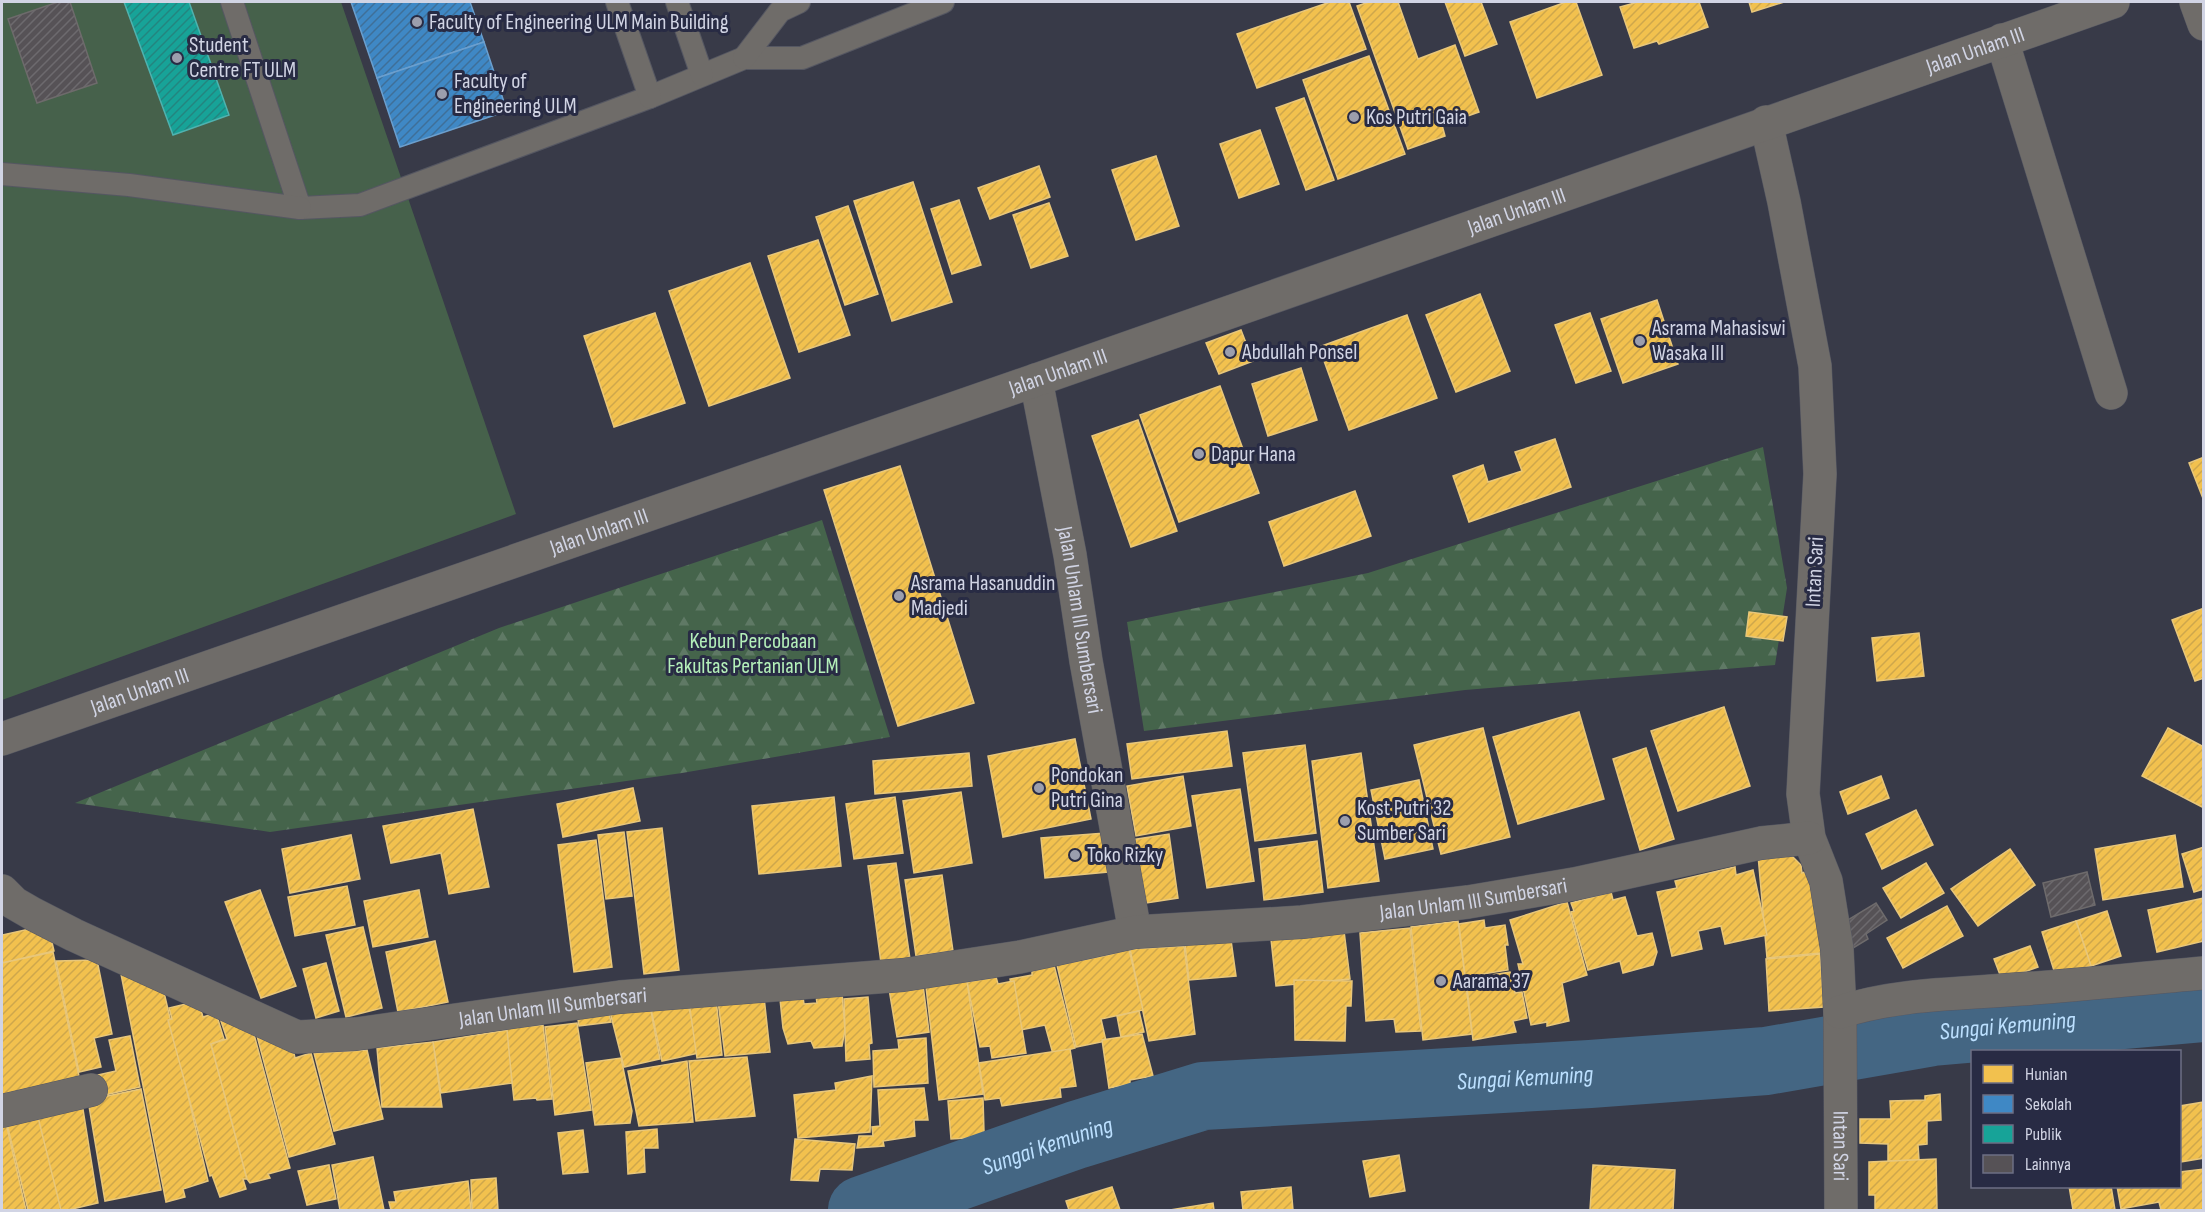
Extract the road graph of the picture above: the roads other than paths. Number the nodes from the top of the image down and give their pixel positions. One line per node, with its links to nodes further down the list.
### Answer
1 (232, 2): 15 (lane)
2 (616, 2): 12 (lane)
3 (677, 2): 11 (lane)
4 (799, 2): 10 (lane)
5 (943, 2): 10 (lane)
6 (2113, 2): 9 (street, Jalan Unlam III)
7 (2196, 2): 8 (street)
8 (2204, 24)
9 (2002, 40): 13 (street, Jalan Unlam III); 17 (street)
10 (744, 58): 11 (lane)
11 (702, 75): 12 (lane)
12 (650, 97): 15 (lane)
13 (1766, 123): 16 (street, Jalan Unlam III); 19 (street, Intan Sari)
14 (2, 174): 15 (lane)
15 (300, 208)
16 (1036, 380): 18 (street, Jalan Unlam III); 21 (street, Jalan Unlam III Sumbersari)
17 (2111, 393)
18 (2, 739)
19 (1809, 838): 21 (street, Jalan Unlam III Sumbersari); 23 (street, Intan Sari)
20 (2, 891): 21 (street, Jalan Unlam III Sumbersari)
21 (1136, 932)
22 (2204, 973): 23 (street)
23 (1840, 1017): 26 (street, Intan Sari)
24 (91, 1090): 25 (street)
25 (2, 1111)
26 (1841, 1210)

